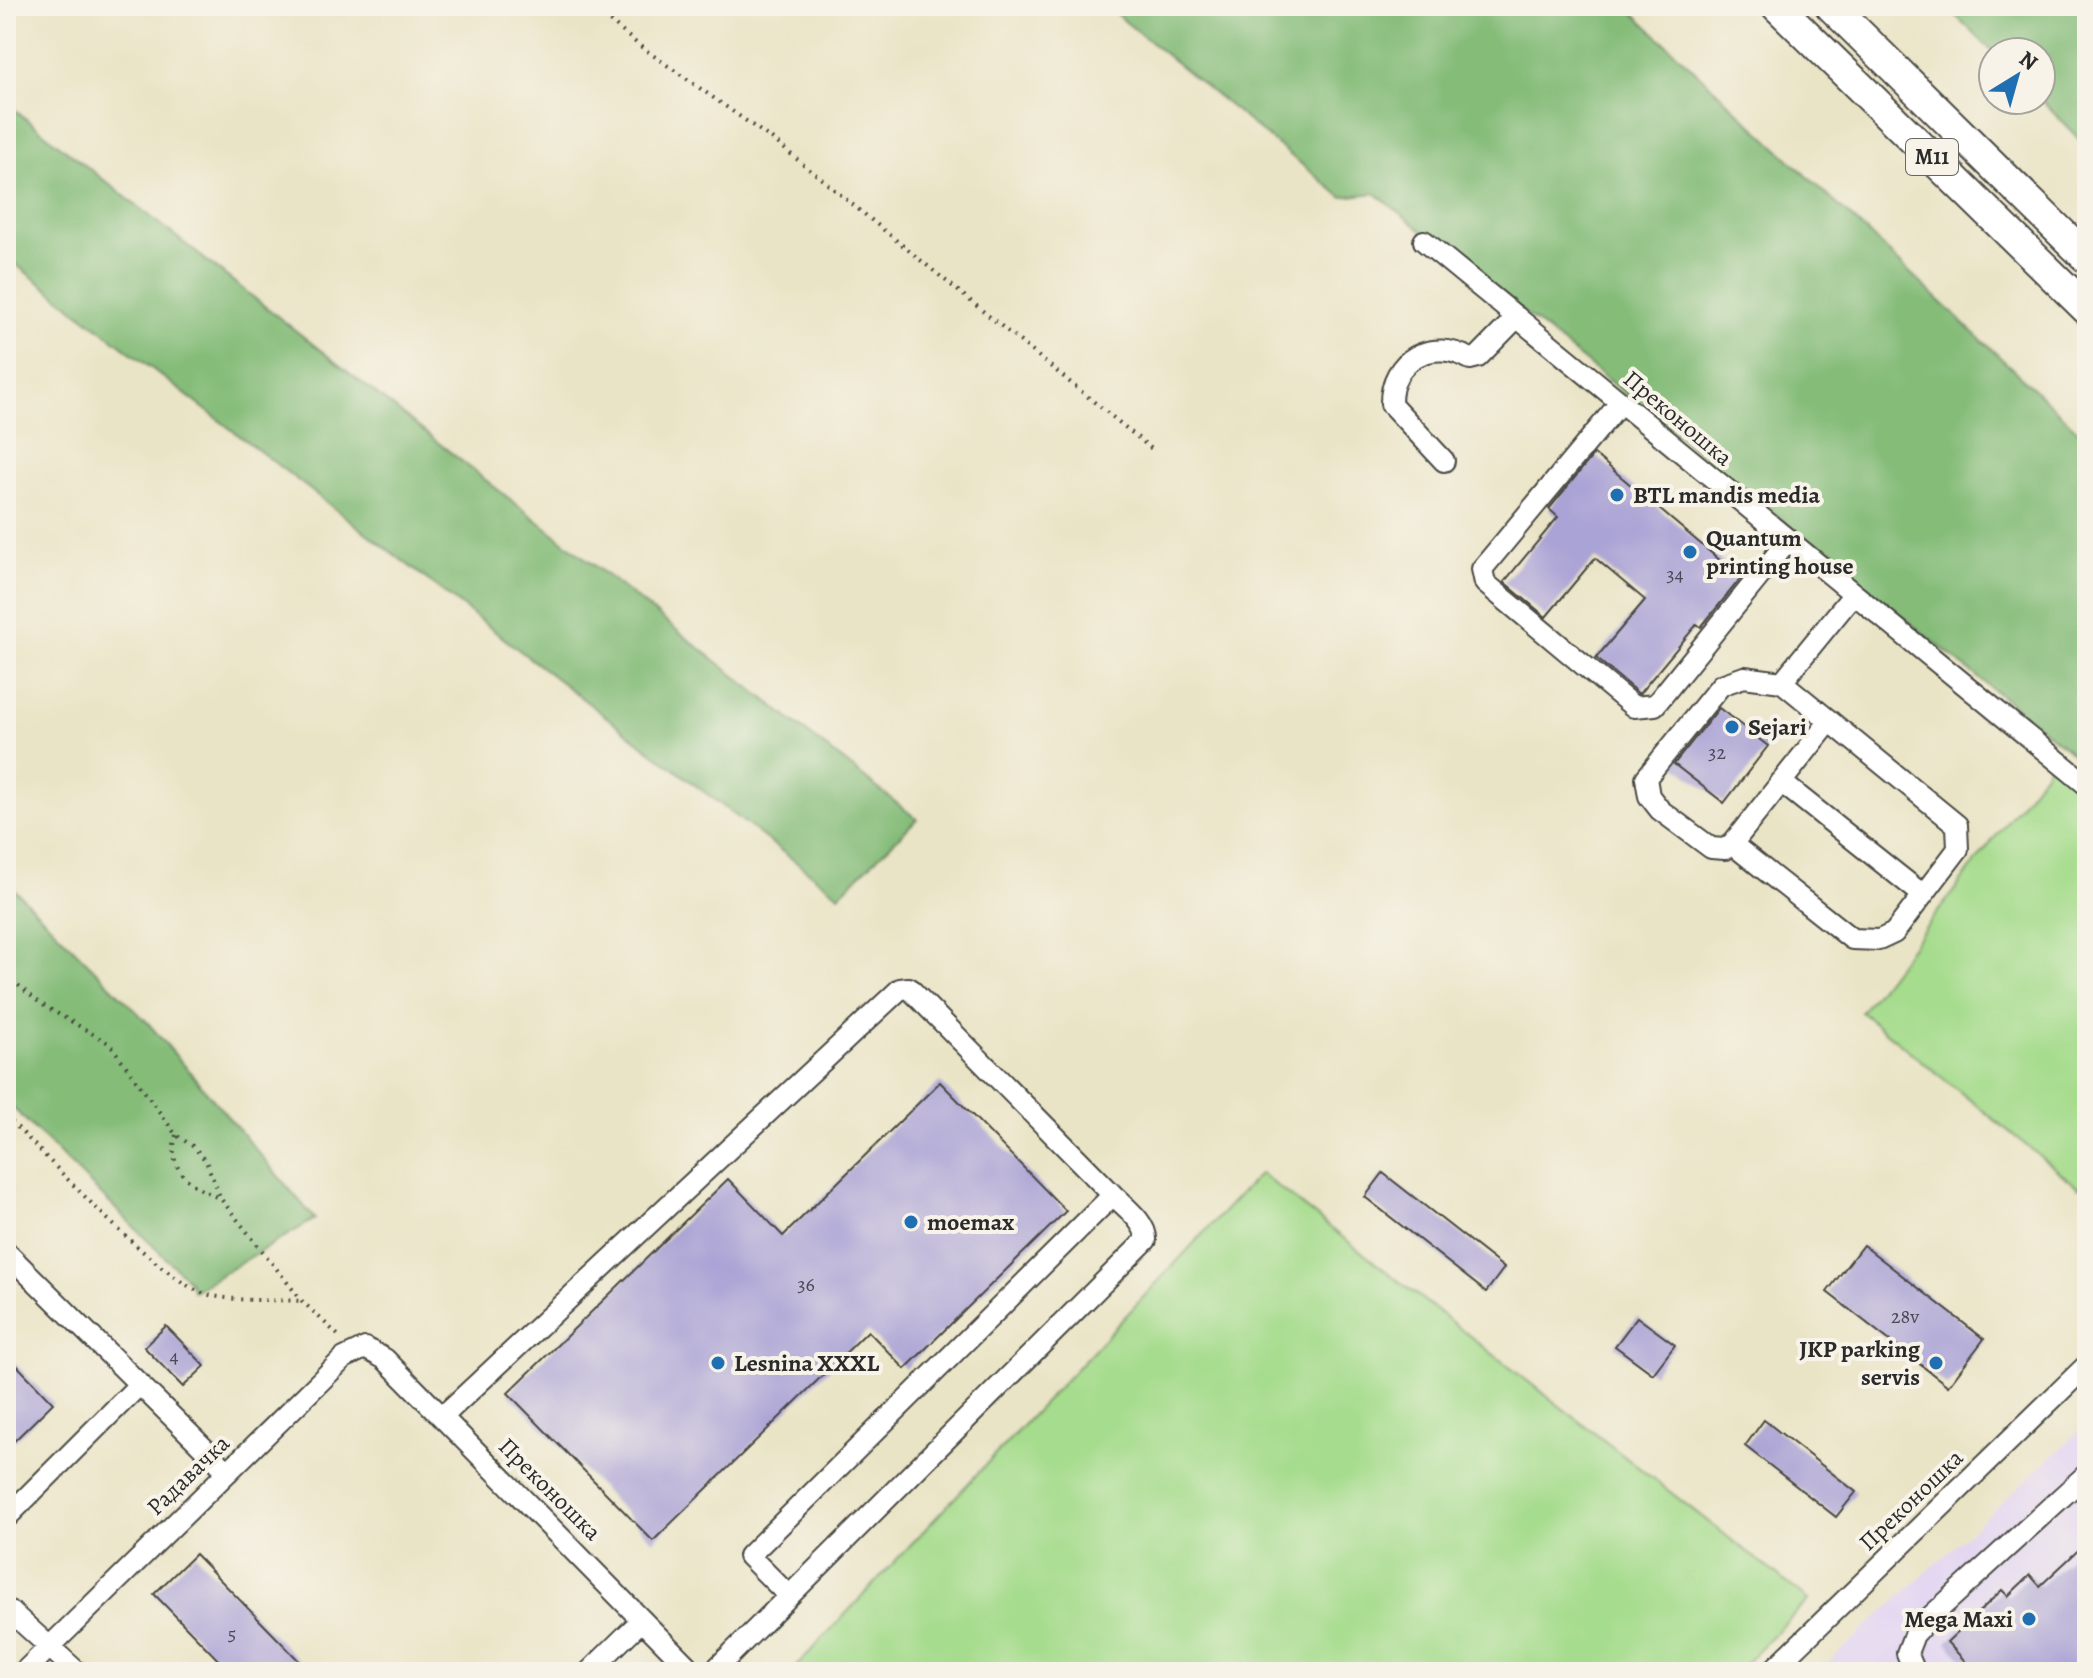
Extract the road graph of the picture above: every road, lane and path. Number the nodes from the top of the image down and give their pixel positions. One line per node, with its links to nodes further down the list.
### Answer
1 (18, 6): 5 (path)
2 (591, 6): 11 (path)
3 (1777, 6): 8 (highway, M11)
4 (1831, 6): 7 (highway, M11)
5 (6, 21)
6 (1424, 241): 9 (street, Преконошка)
7 (2087, 258)
8 (2087, 309)
9 (1517, 317): 10 (street, Преконошка); 12 (street)
10 (1620, 403): 13 (street, Преконошка); 13 (street)
11 (1153, 450)
12 (1444, 461)
13 (1787, 542): 14 (street, Преконошка)
14 (1853, 595): 15 (street); 18 (street, Преконошка)
15 (1782, 682): 16 (street); 19 (street)
16 (1830, 721): 17 (street); 20 (street)
17 (1781, 782): 19 (street); 20 (street)
18 (2087, 785)
19 (1732, 844): 20 (street)
20 (1923, 895)
21 (6, 975): 23 (path)
22 (6, 1116): 27 (path)
23 (176, 1135): 25 (path); 25 (path)
24 (1113, 1195): 31 (street); 35 (street); 35 (street)
25 (221, 1199): 27 (path)
26 (6, 1252): 30 (street)
27 (302, 1301): 28 (path)
28 (361, 1350): 31 (street, Преконошка); 32 (street, Радавачка)
29 (2087, 1365): 44 (street, Преконошка)
30 (140, 1384): 32 (street); 34 (street)
31 (442, 1417): 37 (street, Преконошка)
32 (228, 1472): 38 (street, Радавачка)
33 (2087, 1474): 45 (street)
34 (6, 1518)
35 (789, 1596): 43 (street)
36 (7, 1610): 38 (street)
37 (642, 1620): 41 (street); 42 (street, Преконошка)
38 (51, 1646): 39 (street, Радавачка); 40 (street)
39 (24, 1672)
40 (77, 1672)
41 (589, 1672)
42 (693, 1672)
43 (713, 1672)
44 (1771, 1672)
45 (1915, 1672)

